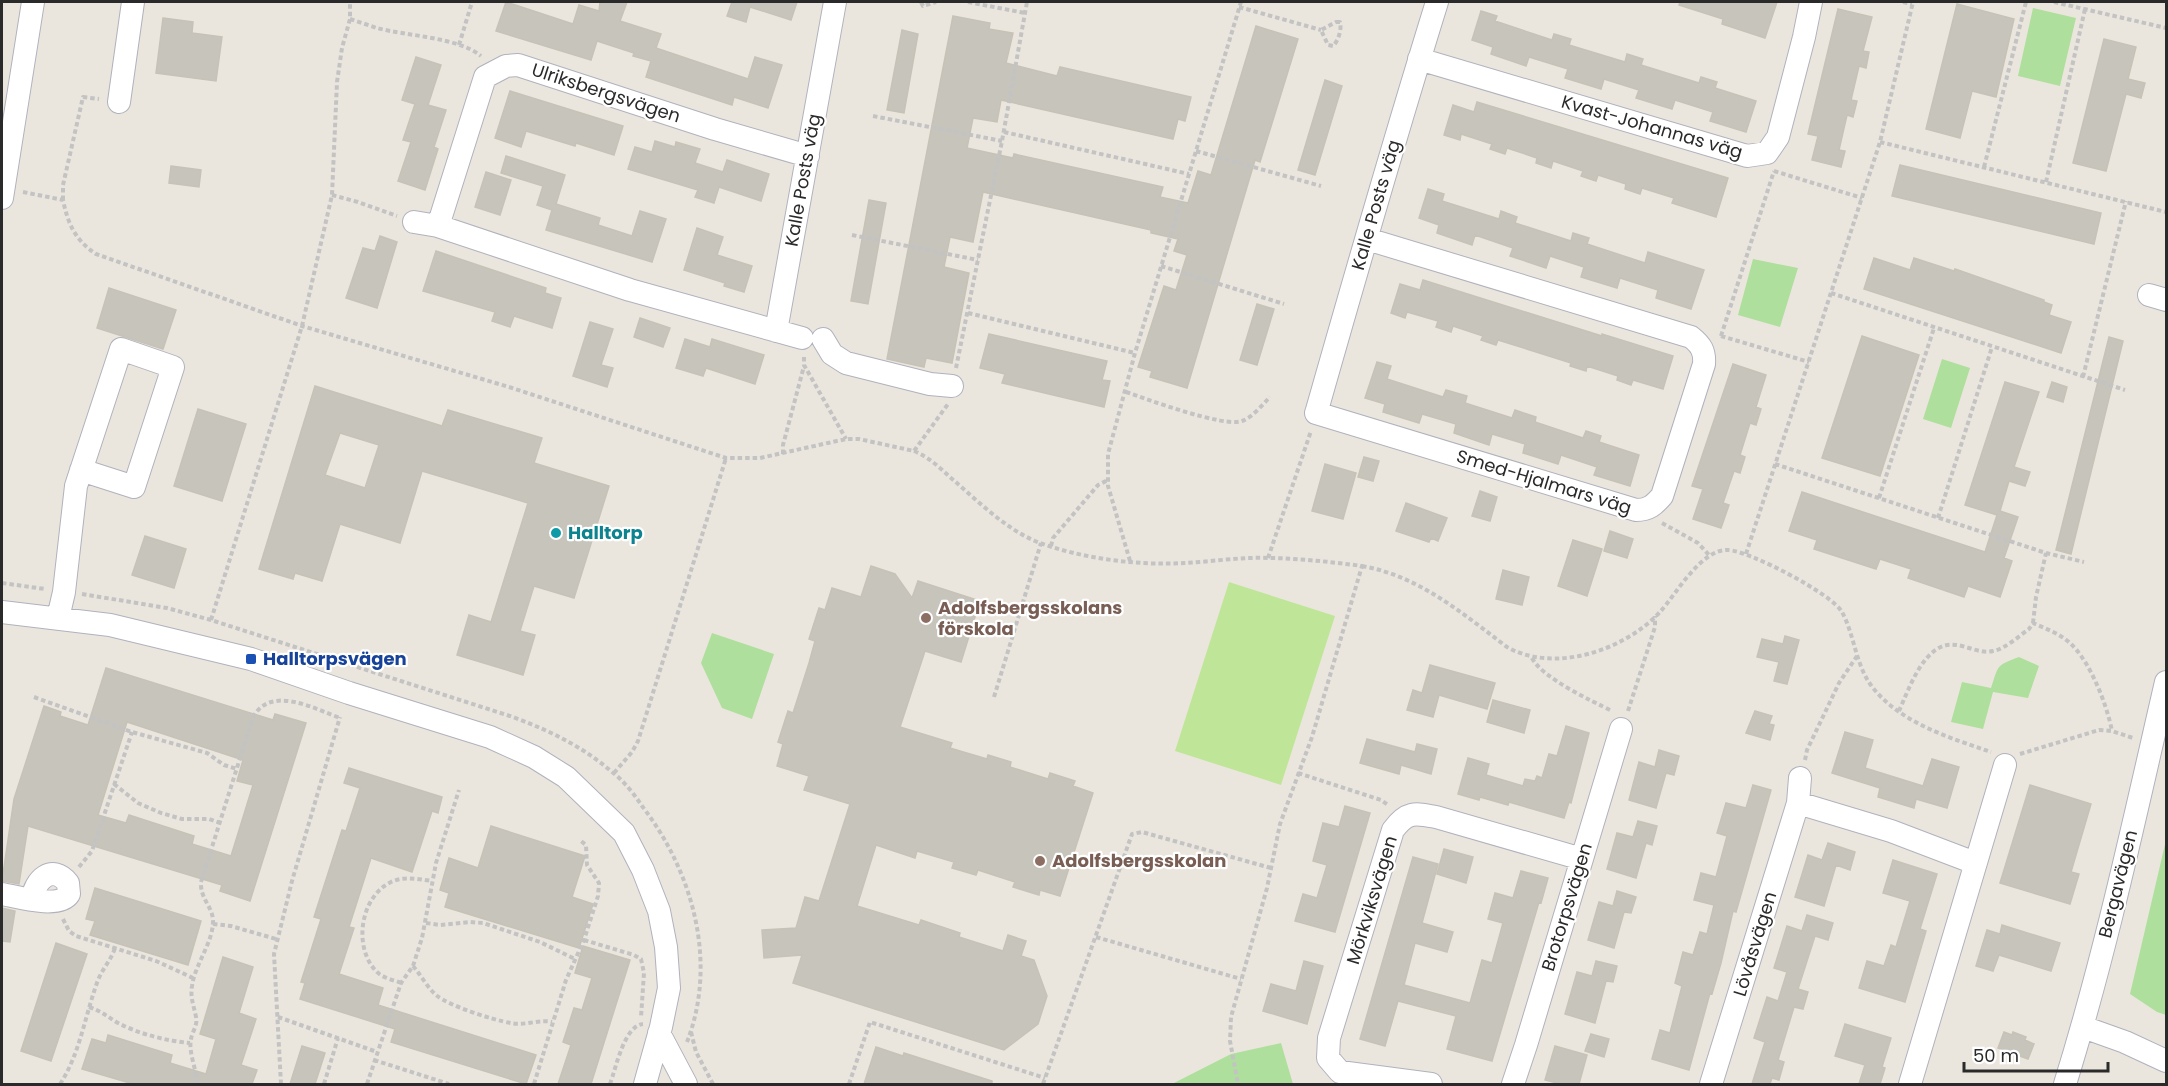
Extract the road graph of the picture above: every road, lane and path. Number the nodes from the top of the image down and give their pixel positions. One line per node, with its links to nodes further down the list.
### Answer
1 (33, 2): 38 (street)
2 (133, 2): 26 (street)
3 (350, 2): 20 (path)
4 (472, 2): 23 (path)
5 (835, 2): 33 (street, Kalle Posts väg)
6 (921, 2): 7 (path)
7 (936, 2)
8 (968, 2): 19 (path)
9 (1027, 2): 19 (path)
10 (1241, 2): 17 (path)
11 (1437, 2): 24 (street, Kalle Posts väg)
12 (1811, 2): 24 (street, Kvast-Johannas väg)
13 (1903, 2): 16 (path)
14 (2026, 2): 34 (path)
15 (2054, 2): 18 (path)
16 (1912, 3): 31 (path)
17 (1239, 7): 22 (path); 32 (path)
18 (2085, 9): 21 (path); 36 (path)
19 (1025, 13): 29 (path)
20 (350, 19): 23 (path); 39 (path)
21 (2166, 28)
22 (1322, 30): 22 (path)
23 (459, 45): 25 (path)
24 (1419, 59): 47 (street, Kalle Posts väg)
25 (486, 61)
26 (119, 102)
27 (81, 107): 41 (path)
28 (873, 116): 30 (path)
29 (1004, 132): 30 (path); 35 (path)
30 (1002, 141): 48 (path)
31 (1880, 142): 34 (path); 40 (path)
32 (1196, 151): 35 (path); 37 (path)
33 (808, 156): 45 (street, Ulriksbergsvägen); 55 (street, Kalle Posts väg)
34 (1984, 167): 36 (path)
35 (1189, 174): 49 (path)
36 (2046, 182): 42 (path)
37 (1321, 186)
38 (2, 193): 41 (path)
39 (332, 195): 44 (path); 53 (path)
40 (1862, 198): 50 (path); 59 (path)
41 (63, 200): 53 (path)
42 (2126, 201): 43 (path); 61 (path)
43 (2166, 212)
44 (414, 222): 45 (street)
45 (438, 226): 55 (street)
46 (852, 235): 48 (path)
47 (1366, 239): 66 (street, Kalle Posts väg); 75 (street, Smed-Hjalmars väg)
48 (978, 260): 52 (path)
49 (1161, 266): 51 (path); 58 (path)
50 (1831, 293): 54 (path); 59 (path)
51 (1284, 304)
52 (968, 313): 58 (path); 62 (path)
53 (302, 326): 70 (path); 87 (path)
54 (1934, 327): 57 (path); 74 (path)
55 (776, 331): 56 (street)
56 (813, 339): 60 (path); 62 (street)
57 (1992, 347): 61 (path); 76 (path)
58 (1135, 353): 64 (path)
59 (1809, 362): 71 (path)
60 (804, 365): 67 (path); 69 (path)
61 (2083, 377): 63 (path)
62 (952, 386): 68 (path)
63 (2125, 390)
64 (1125, 392): 65 (path); 73 (path)
65 (1270, 397)
66 (1314, 419): 75 (street, Smed-Hjalmars väg); 82 (path)
67 (846, 439): 68 (path); 69 (path)
68 (914, 451): 77 (path)
69 (783, 454): 70 (path)
70 (726, 458): 107 (path)
71 (1775, 464): 74 (path); 80 (path)
72 (81, 470): 72 (street); 87 (street)
73 (1108, 480): 78 (path); 83 (path)
74 (1879, 498): 76 (path)
75 (1652, 507): 81 (path)
76 (1938, 518): 79 (path)
77 (1041, 543): 78 (path); 97 (path)
78 (1051, 546): 83 (path)
79 (2046, 553): 84 (path); 91 (path)
80 (1746, 554): 81 (path); 92 (path)
81 (1709, 555): 89 (path)
82 (1268, 558): 83 (path); 85 (path)
83 (1130, 561)
84 (2084, 562)
85 (1362, 566): 93 (path); 108 (path)
86 (2, 583): 87 (path)
87 (64, 591): 90 (street)
88 (2, 612): 90 (street)
89 (1655, 616): 93 (path); 101 (path)
90 (58, 618): 96 (street)
91 (2033, 623): 99 (path); 102 (path)
92 (1857, 656): 99 (path); 109 (path)
93 (1531, 658): 101 (path)
94 (357, 668): 96 (path)
95 (2166, 682): 139 (street, Bergavägen)
96 (349, 693): 100 (path); 138 (street)
97 (994, 697)
98 (34, 698): 103 (path)
99 (1899, 711): 105 (path)
100 (340, 718): 106 (path); 127 (path)
101 (1623, 723): 116 (street, Brotorpsvägen)
102 (2112, 731): 104 (path); 105 (path)
103 (132, 732): 106 (path); 110 (path)
104 (2137, 739)
105 (2006, 757): 117 (street)
106 (237, 769): 114 (path)
107 (614, 773)
108 (1298, 773): 113 (path); 118 (path)
109 (1800, 778): 112 (street, Lövåsvägen)
110 (114, 784): 114 (path); 119 (path)
111 (459, 790): 120 (path)
112 (1798, 803): 117 (street); 165 (street, Lövåsvägen)
113 (1401, 818): 116 (street, Mörkviksvägen); 163 (street, Mörkviksvägen)
114 (220, 823): 125 (path)
115 (581, 841): 128 (path)
116 (1582, 859): 164 (street, Brotorpsvägen)
117 (1975, 863): 166 (street)
118 (1271, 868): 126 (path); 133 (path)
119 (64, 878): 122 (street); 123 (street)
120 (432, 881): 124 (path); 134 (path)
121 (2, 894): 122 (street)
122 (32, 899): 123 (street)
123 (58, 902): 129 (path)
124 (426, 923): 130 (path); 131 (path)
125 (213, 924): 127 (path); 132 (path)
126 (1096, 937): 133 (path); 147 (path)
127 (276, 939): 136 (path)
128 (584, 940): 130 (path); 138 (path)
129 (115, 948): 132 (path); 135 (path)
130 (574, 959): 137 (path)
131 (412, 966): 134 (path); 137 (path)
132 (193, 978): 142 (path)
133 (1241, 979): 162 (path)
134 (401, 983): 143 (path)
135 (90, 1007): 142 (path); 148 (path)
136 (278, 1017): 141 (path); 150 (path)
137 (552, 1022): 154 (path)
138 (654, 1027): 145 (street); 155 (path); 158 (street)
139 (2083, 1027): 146 (street); 167 (street, Bergavägen)
140 (691, 1031): 159 (path)
141 (338, 1038): 143 (path); 151 (path)
142 (190, 1043): 149 (path)
143 (377, 1052): 144 (path)
144 (374, 1060): 152 (path); 153 (path)
145 (652, 1061): 156 (street); 157 (street)
146 (2166, 1061)
147 (1045, 1078): 160 (path); 161 (path)
148 (60, 1084)
149 (197, 1084)
150 (280, 1084)
151 (324, 1084)
152 (367, 1084)
153 (449, 1084)
154 (534, 1084)
155 (610, 1084)
156 (645, 1084)
157 (664, 1084)
158 (686, 1084)
159 (713, 1084)
160 (849, 1084)
161 (1043, 1084)
162 (1238, 1084)
163 (1431, 1084)
164 (1513, 1084)
165 (1711, 1084)
166 (1910, 1084)
167 (2065, 1084)

